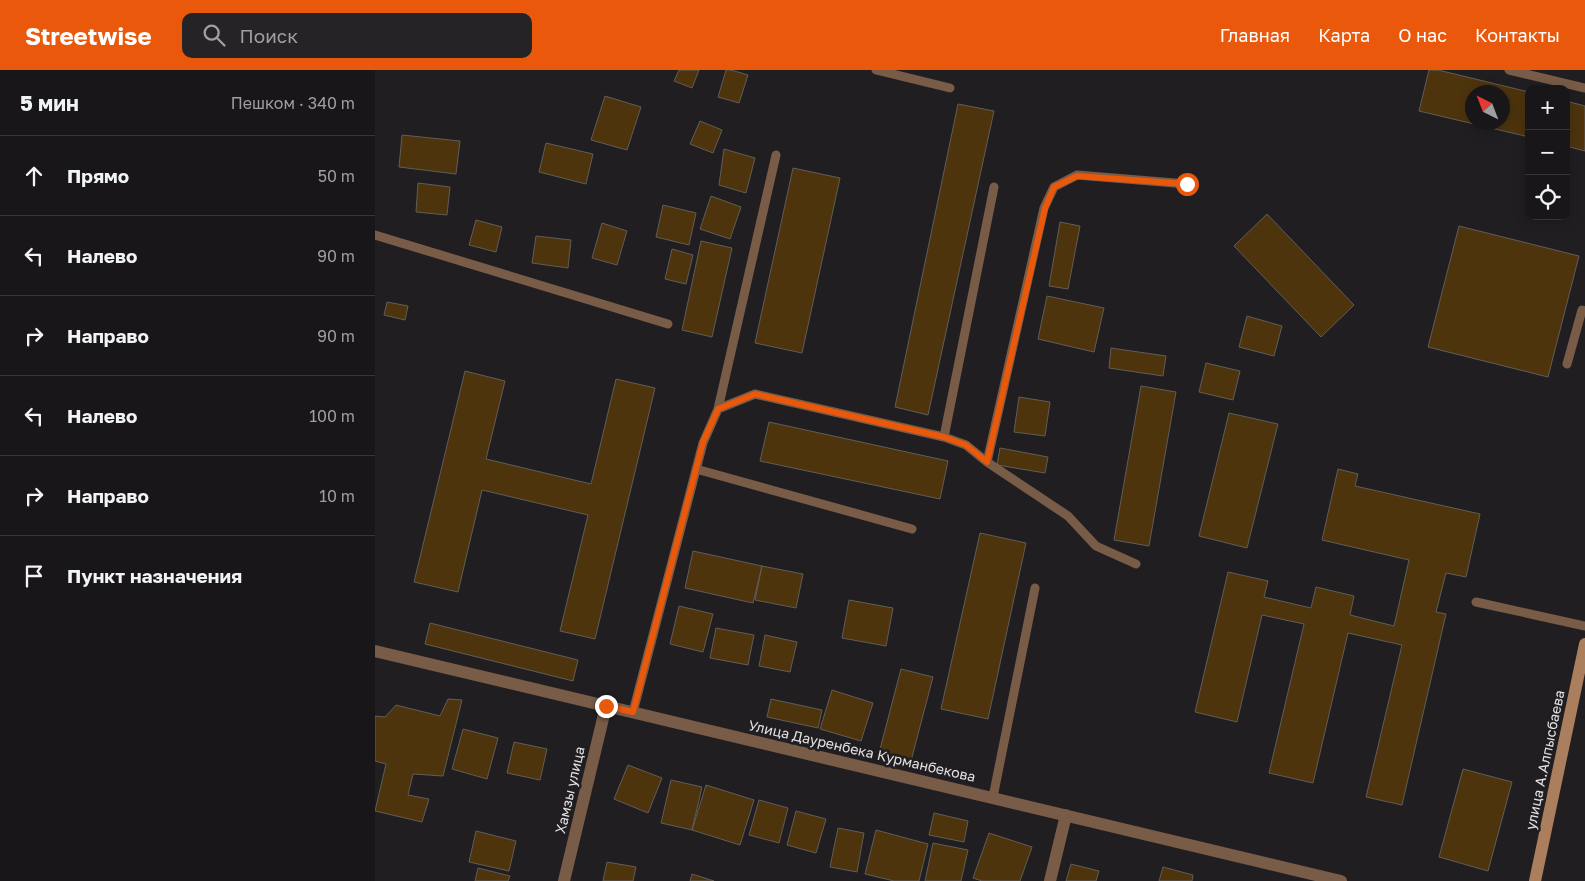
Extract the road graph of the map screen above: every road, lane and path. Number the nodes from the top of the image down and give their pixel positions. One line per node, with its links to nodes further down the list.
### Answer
1 (876, 70): 3 (lane)
2 (1509, 70): 4 (lane)
3 (950, 88)
4 (1585, 88)
5 (776, 155): 12 (lane)
6 (1187, 184): 14 (lane)
7 (995, 187): 13 (lane)
8 (375, 235): 10 (lane)
9 (1585, 311): 11 (lane)
10 (668, 324)
11 (1567, 364)
12 (718, 409): 13 (lane); 15 (lane)
13 (944, 437): 14 (lane)
14 (987, 462): 17 (lane)
15 (696, 469): 16 (lane); 24 (lane)
16 (912, 529)
17 (1136, 564)
18 (1035, 588): 25 (lane)
19 (1476, 602): 20 (lane)
20 (1585, 626)
21 (1585, 644): 30 (street, улица А.Алпысбаева)
22 (375, 651): 23 (street, Улица Дауренбека Курманбекова)
23 (606, 706): 24 (street, Улица Дауренбека Курманбекова); 27 (street, Хамзы улица)
24 (633, 712): 25 (street, Улица Дауренбека Курманбекова)
25 (993, 797): 26 (street, Улица Дауренбека Курманбекова)
26 (1066, 815): 28 (street); 29 (street, Улица Дауренбека Курманбекова)
27 (564, 881)
28 (1050, 881)
29 (1341, 881)
30 (1535, 881)

